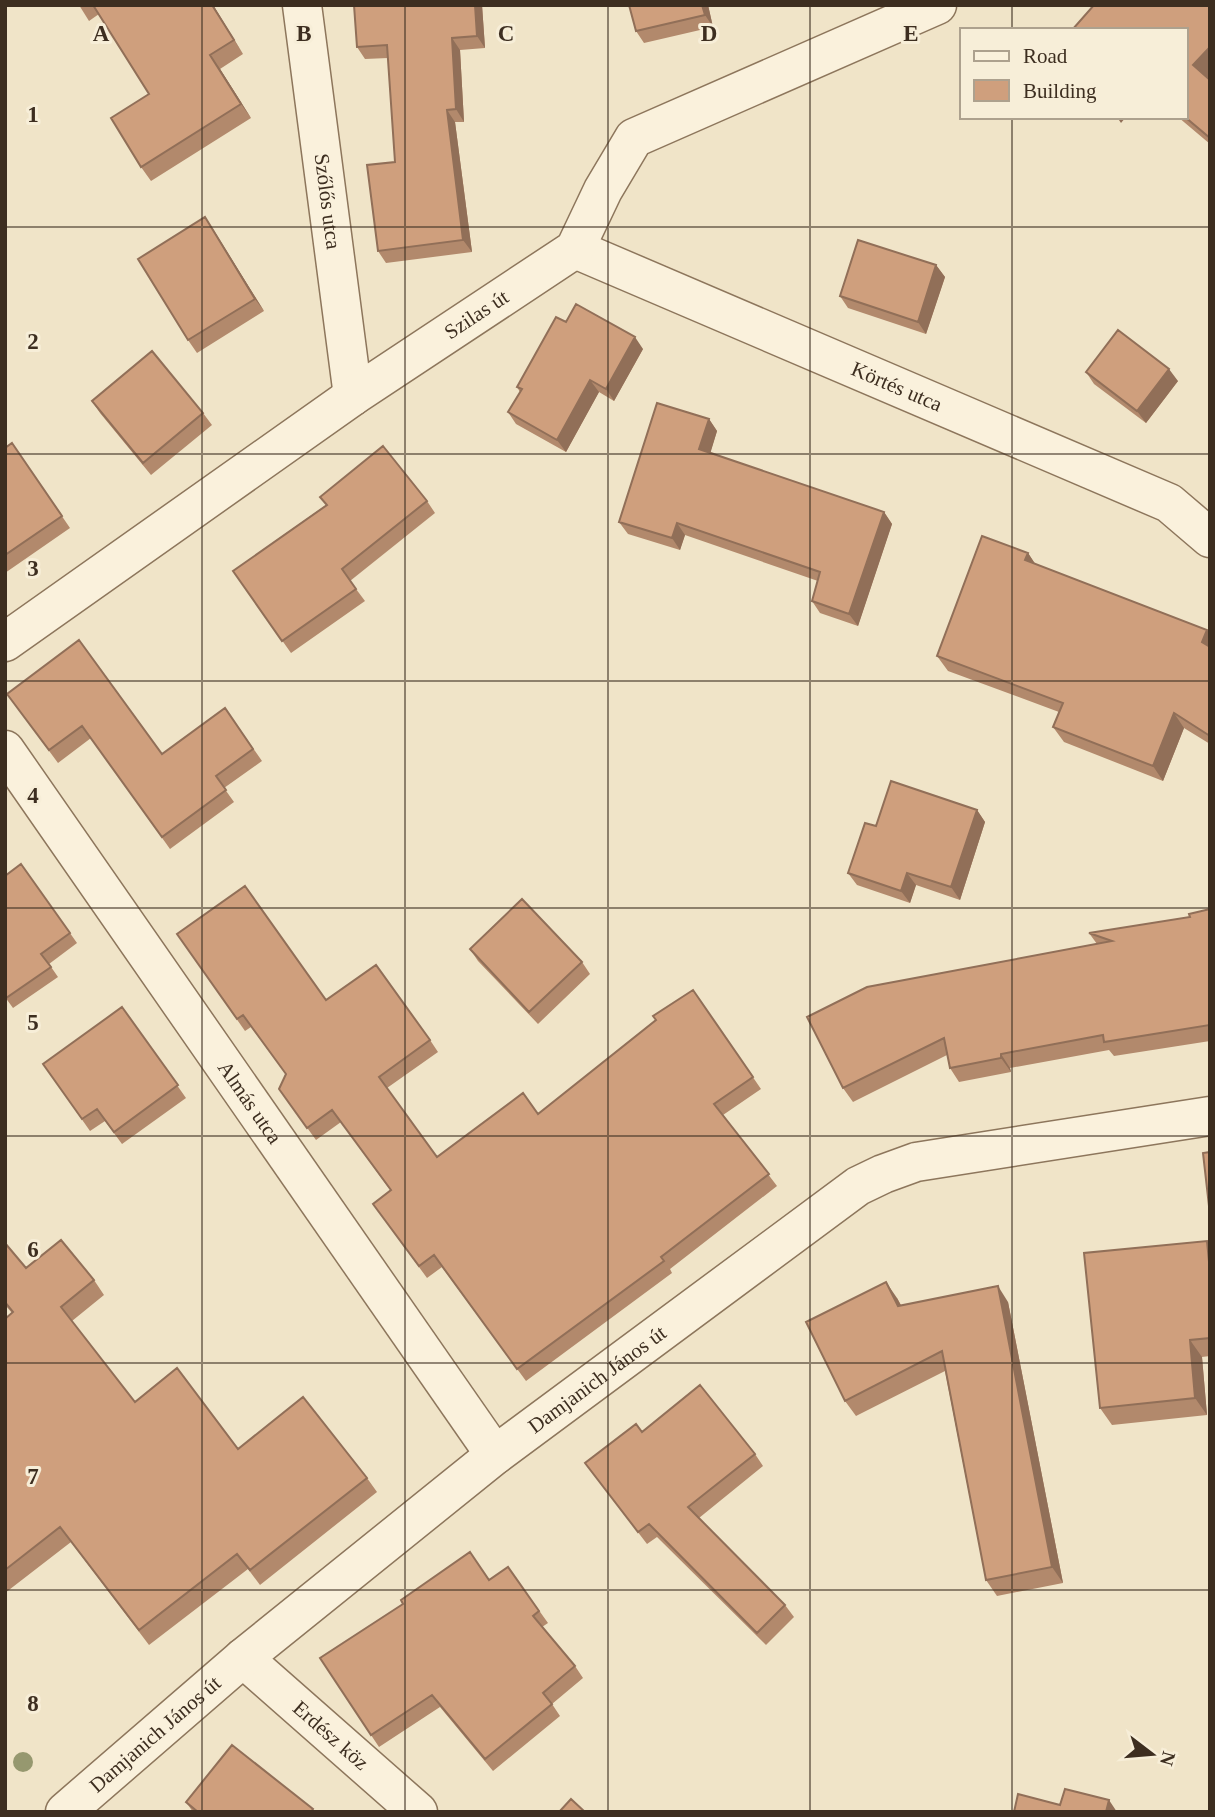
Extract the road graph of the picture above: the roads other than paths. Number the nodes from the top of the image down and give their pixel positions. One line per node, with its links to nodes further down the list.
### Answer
1 (302, 5): 4 (street, Szőlős utca)
2 (937, 5): 3 (street)
3 (575, 249): 4 (street, Szilas út); 5 (street, Körtés utca)
4 (353, 396): 6 (street, Szilas út)
5 (1210, 538)
6 (5, 642)
7 (5, 750): 9 (street, Almás utca)
8 (1210, 1116): 9 (street, Damjanich János út)
9 (495, 1455): 10 (street, Damjanich János út)
10 (243, 1658): 11 (street, Damjanich János út); 12 (street, Erdész köz)
11 (65, 1812)
12 (418, 1812)

